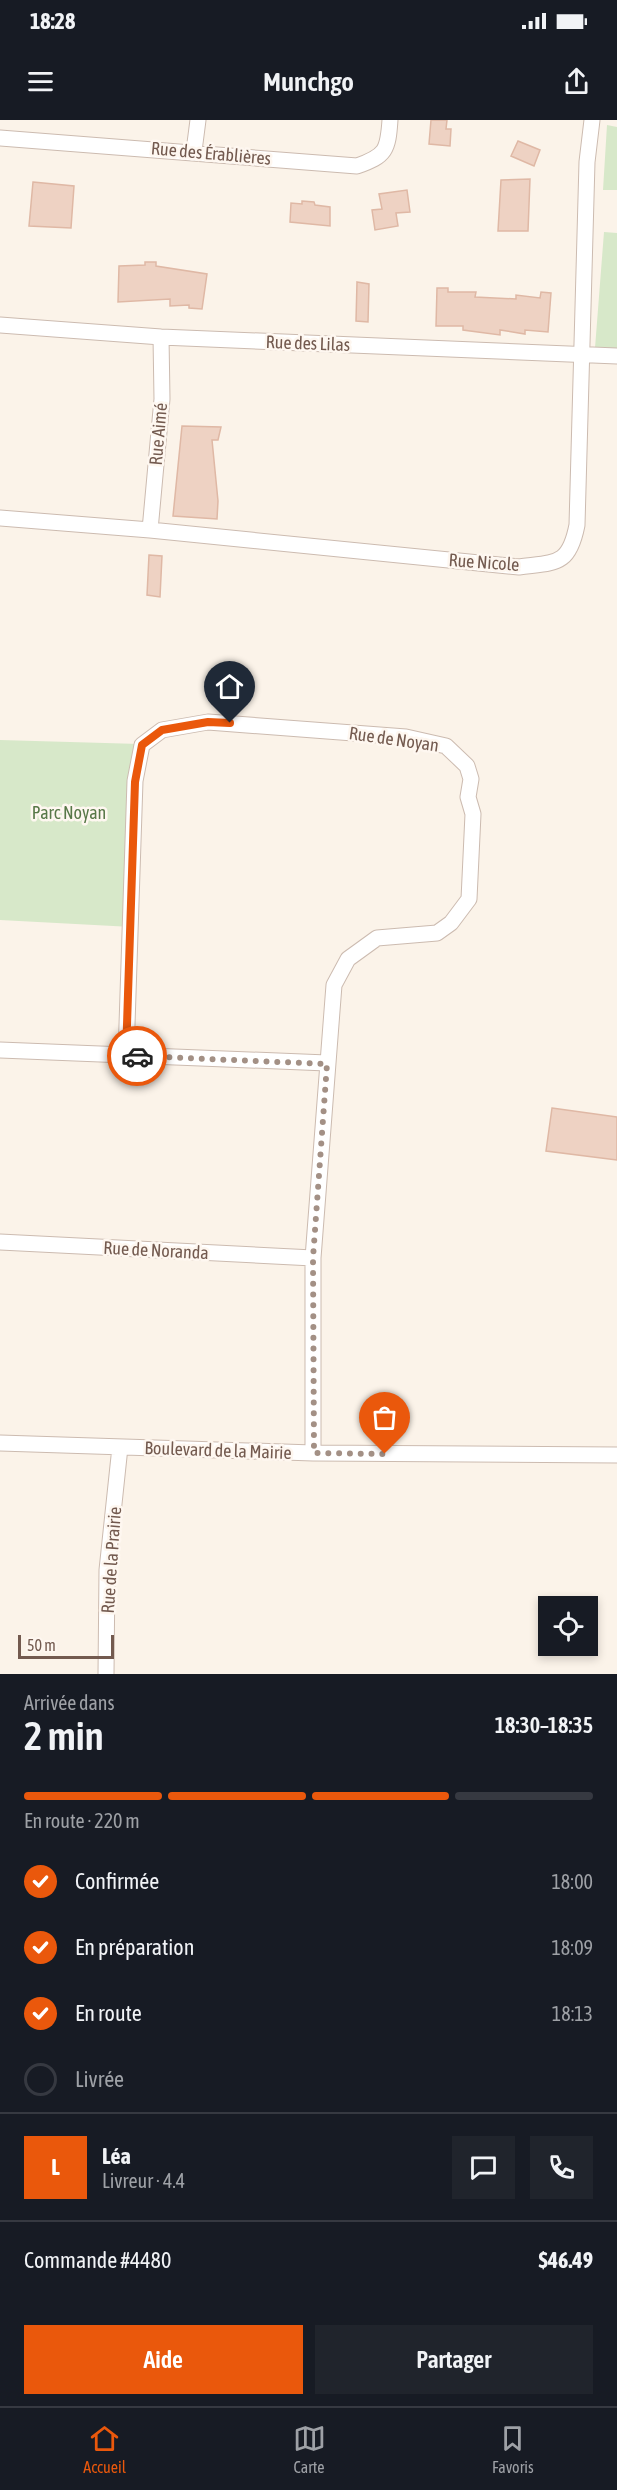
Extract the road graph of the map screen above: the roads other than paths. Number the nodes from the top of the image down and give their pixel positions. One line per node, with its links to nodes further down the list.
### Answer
1 (198, 120): 5 (street)
2 (390, 120): 5 (street, Rue des Érablières)
3 (592, 120): 8 (street, Rue Nicole)
4 (0, 138): 5 (street, Rue des Érablières)
5 (194, 152)
6 (0, 325): 7 (street, Rue des Lilas)
7 (161, 337): 8 (street, Rue des Lilas); 11 (street, Rue Aimé)
8 (583, 353): 9 (street, Rue des Lilas); 11 (street, Rue Nicole)
9 (617, 356)
10 (0, 518): 11 (street, Rue Nicole)
11 (150, 530)
12 (0, 1050): 13 (street)
13 (126, 1055): 14 (street); 14 (street, Rue de Noyan)
14 (327, 1064): 16 (street, Rue de Noyan)
15 (0, 1242): 16 (street, Rue de Noranda)
16 (313, 1258): 19 (street, Rue de Noyan)
17 (0, 1443): 18 (street, Boulevard de la Mairie)
18 (120, 1447): 19 (street, Boulevard de la Mairie); 21 (street, Rue de la Prairie)
19 (314, 1453): 20 (street, Boulevard de la Mairie)
20 (617, 1455)
21 (106, 1674)

